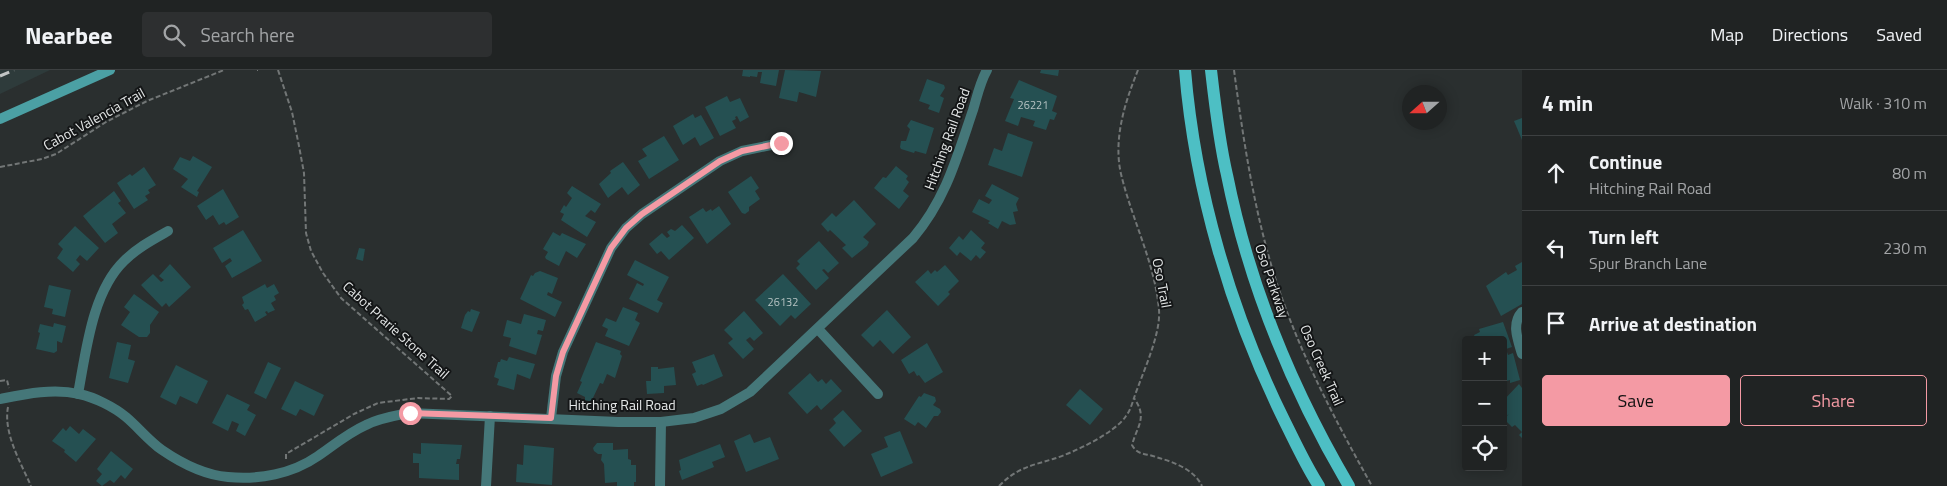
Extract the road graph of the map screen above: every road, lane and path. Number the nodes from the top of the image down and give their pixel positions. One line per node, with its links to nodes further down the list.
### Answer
1 (110, 70): 9 (main road)
2 (224, 70): 11 (path, Cabot Valencia Trail)
3 (278, 70): 26 (path, Cabot Prarie Stone Trail)
4 (987, 70): 14 (street, Hitching Rail Road)
5 (1138, 70): 20 (path, Oso Trail)
6 (1185, 70): 32 (main road)
7 (1211, 70): 33 (main road, Oso Parkway)
8 (1234, 70): 34 (path, Oso Creek Trail)
9 (0, 119)
10 (781, 143): 24 (street)
11 (0, 167)
12 (168, 231): 18 (street)
13 (1520, 314): 15 (street)
14 (818, 328): 19 (street); 25 (street, Hitching Rail Road)
15 (1522, 354)
16 (0, 382): 17 (path)
17 (8, 387)
18 (78, 394): 21 (street, Hitching Rail Road); 23 (street, Hitching Rail Road)
19 (878, 394)
20 (1134, 398): 30 (path, Oso Trail); 31 (path)
21 (0, 399)
22 (7, 412): 27 (path)
23 (490, 416): 24 (street, Hitching Rail Road); 28 (street)
24 (551, 418): 25 (street, Hitching Rail Road)
25 (661, 422): 29 (street)
26 (286, 461)
27 (31, 486)
28 (486, 486)
29 (660, 486)
30 (999, 486)
31 (1202, 486)
32 (1319, 486)
33 (1349, 486)
34 (1372, 486)

